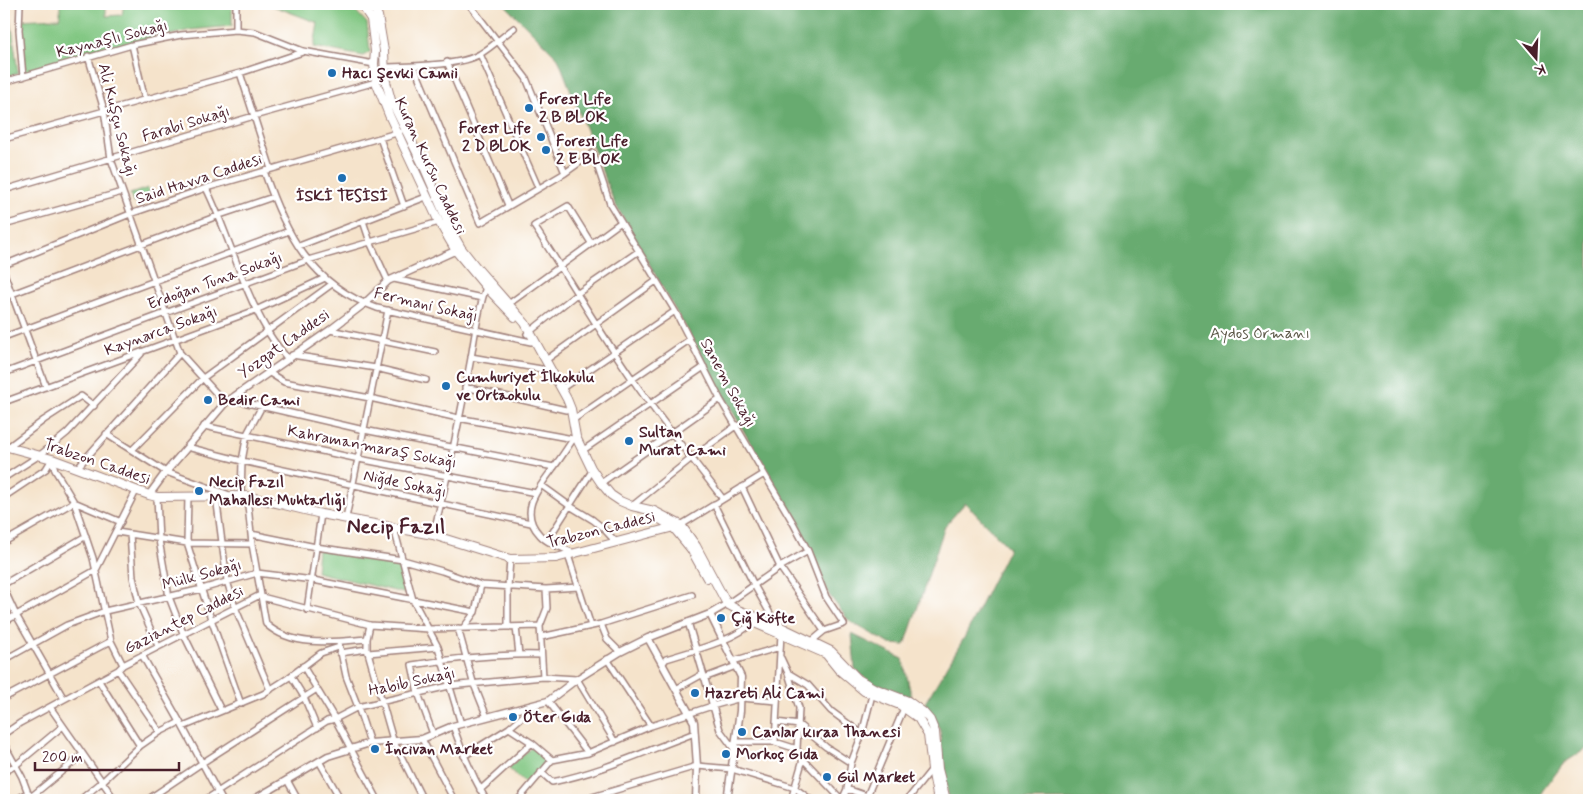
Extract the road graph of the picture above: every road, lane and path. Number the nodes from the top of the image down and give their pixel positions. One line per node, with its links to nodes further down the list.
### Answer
1 (20, 4): 18 (street)
2 (236, 4): 7 (street)
3 (361, 4): 13 (main road, Kuran Kursu Caddesi)
4 (372, 4): 15 (main road, Kuran Kursu Caddesi)
5 (469, 4): 8 (street)
6 (514, 28): 8 (street)
7 (236, 30): 9 (street, Kaynaşlı Sokağı); 10 (street, Kaynaşlı Sokağı)
8 (497, 41): 11 (street); 32 (street)
9 (132, 45): 12 (street, Kaynaşlı Sokağı); 22 (street)
10 (303, 51): 13 (street, Kaynaşlı Sokağı); 17 (street)
11 (480, 54): 14 (street); 33 (street)
12 (88, 56): 18 (street, Kaynaşlı Sokağı); 23 (street, Ali Kuşçu Sokağı)
13 (374, 62): 15 (main road); 20 (main road, Kuran Kursu Caddesi)
14 (447, 62): 16 (street); 39 (street)
15 (385, 64): 16 (street); 19 (main road, Kuran Kursu Caddesi)
16 (414, 66): 39 (street)
17 (240, 73): 22 (street); 24 (street)
18 (23, 76): 21 (street, Kaynaşlı Sokağı)
19 (385, 78): 20 (main road); 25 (main road, Kuran Kursu Caddesi)
20 (376, 81): 24 (street, Farabi Sokağı); 26 (main road, Kuran Kursu Caddesi)
21 (4, 82)
22 (145, 100): 23 (street)
23 (104, 110): 28 (street); 29 (street, Ali Kuşçu Sokağı)
24 (254, 116): 29 (street, Farabi Sokağı); 30 (street)
25 (406, 131): 26 (street, Said Havva Caddesi); 52 (main road, Kuran Kursu Caddesi)
26 (397, 132): 27 (street, Said Havva Caddesi); 38 (main road, Kuran Kursu Caddesi)
27 (380, 138): 30 (street, Said Havva Caddesi); 40 (street)
28 (4, 139)
29 (111, 159): 35 (street, Farabi Sokağı); 36 (street, Ali Kuşçu Sokağı)
30 (272, 169): 31 (street, Said Havva Caddesi)
31 (264, 171): 34 (street, Said Havva Caddesi); 37 (street, Fermani Sokağı)
32 (565, 173): 33 (street); 45 (street, Sanem Sokağı)
33 (538, 187): 39 (street)
34 (206, 188): 41 (street, Said Havva Caddesi); 42 (street)
35 (4, 190)
36 (122, 192): 41 (street, Ali Kuşçu Sokağı); 46 (street)
37 (273, 197): 42 (street); 47 (street, Fermani Sokağı)
38 (426, 197): 40 (street); 44 (main road, Kuran Kursu Caddesi)
39 (508, 205)
40 (404, 206): 43 (street)
41 (130, 214): 50 (street, Ali Kuşçu Sokağı); 56 (street, Said Havva Caddesi)
42 (220, 215): 50 (street); 53 (street)
43 (363, 221): 48 (street); 51 (street)
44 (439, 222): 48 (street, Erdoğan Tuna Sokağı); 52 (main road, Kuran Kursu Caddesi)
45 (621, 222): 49 (street); 54 (street, Sanem Sokağı)
46 (4, 225)
47 (289, 231): 51 (street, Fermani Sokağı); 53 (street)
48 (370, 242): 55 (street, Erdoğan Tuna Sokağı); 60 (street)
49 (591, 243): 57 (street); 57 (street)
50 (142, 245): 62 (street, Ali Kuşçu Sokağı); 67 (street)
51 (299, 246): 55 (street, Fermani Sokağı)
52 (458, 250): 60 (street, Yozgat Caddesi); 65 (main road, Kuran Kursu Caddesi); 70 (main road, Kuran Kursu Caddesi)
53 (233, 251): 62 (street); 63 (street)
54 (639, 252): 61 (street, Sanem Sokağı); 66 (street)
55 (308, 260): 59 (street, Fermani Sokağı); 63 (street, Erdoğan Tuna Sokağı)
56 (4, 265)
57 (560, 265): 66 (street); 70 (street)
58 (4, 273): 67 (street)
59 (326, 278): 64 (street, Fermani Sokağı); 72 (street, Kaynarca Sokağı)
60 (391, 280): 69 (street); 71 (street, Yozgat Caddesi)
61 (656, 281): 75 (street, Sanem Sokağı); 76 (street)
62 (154, 282): 74 (street, Ali Kuşçu Sokağı); 77 (street)
63 (245, 284): 72 (street); 74 (street, Erdoğan Tuna Sokağı)
64 (332, 284): 71 (street, Fermani Sokağı); 80 (street)
65 (486, 287): 69 (street); 81 (main road, Kuran Kursu Caddesi)
66 (578, 293): 76 (street); 81 (street)
67 (11, 295): 68 (street); 77 (street)
68 (4, 297)
69 (482, 298): 79 (street)
70 (510, 303): 81 (main road, Kuran Kursu Caddesi)
71 (364, 304): 73 (street, Fermani Sokağı); 78 (street, Yozgat Caddesi)
72 (256, 310): 80 (street); 83 (street, Kaynarca Sokağı)
73 (388, 310): 79 (street, Fermani Sokağı); 85 (street)
74 (166, 312): 83 (street, Ali Kuşçu Sokağı); 93 (street, Erdoğan Tuna Sokağı)
75 (675, 312): 84 (street, Sanem Sokağı); 88 (street)
76 (595, 324): 88 (street); 92 (street)
77 (25, 329): 82 (street); 93 (street)
78 (330, 330): 85 (street); 90 (street, Yozgat Caddesi)
79 (475, 330): 81 (street, Fermani Sokağı); 91 (street)
80 (267, 331): 90 (street); 99 (street)
81 (530, 336): 92 (main road, Kuran Kursu Caddesi); 96 (main road, Kuran Kursu Caddesi)
82 (4, 337)
83 (176, 338): 86 (street, Kaynarca Sokağı); 89 (street, Ali Kuşçu Sokağı)
84 (689, 340): 94 (street, Sanem Sokağı); 100 (street)
85 (382, 341): 87 (street); 95 (street)
86 (144, 352): 102 (street, Kaynarca Sokağı); 110 (street)
87 (435, 352)
88 (615, 352): 100 (street); 104 (street)
89 (180, 353): 99 (street, Ali Kuşçu Sokağı); 119 (street)
90 (289, 357): 95 (street); 97 (street, Yozgat Caddesi)
91 (471, 357): 96 (street); 103 (street)
92 (546, 360): 104 (main road, Kuran Kursu Caddesi)
93 (37, 361): 98 (street, Erdoğan Tuna Sokağı); 102 (street)
94 (704, 367): 106 (street, Sanem Sokağı); 109 (street)
95 (376, 368): 101 (street); 105 (street)
96 (547, 370): 112 (main road, Kuran Kursu Caddesi)
97 (268, 372): 105 (street); 107 (street, Yozgat Caddesi)
98 (4, 373)
99 (203, 378): 107 (street, Ali Kuşçu Sokağı); 125 (street)
100 (632, 379): 109 (street); 114 (street)
101 (426, 380)
102 (46, 387): 108 (street, Kaynarca Sokağı)
103 (465, 387): 112 (street); 113 (street)
104 (562, 389): 114 (main road, Kuran Kursu Caddesi)
105 (370, 398): 113 (street); 117 (street)
106 (720, 399): 115 (street, Sanem Sokağı); 118 (street)
107 (227, 401): 111 (street); 116 (street, Yozgat Caddesi)
108 (4, 402)
109 (650, 404): 118 (street); 126 (street)
110 (94, 406): 122 (street); 127 (street)
111 (262, 406): 117 (street); 120 (street)
112 (566, 410): 121 (main road, Kuran Kursu Caddesi)
113 (458, 418): 121 (street); 124 (street)
114 (573, 420): 121 (main road, Kuran Kursu Caddesi)
115 (737, 425): 128 (street); 136 (street, Sanem Sokağı)
116 (204, 426): 120 (street, Kahramanmaraş Sokağı); 123 (street, Yozgat Caddesi)
117 (364, 430): 124 (street); 130 (street)
118 (672, 432): 128 (street); 139 (street)
119 (106, 434): 125 (street); 133 (street)
120 (247, 434): 130 (street, Kahramanmaraş Sokağı); 131 (street)
121 (574, 438): 126 (main road, Kuran Kursu Caddesi); 132 (street); 135 (main road, Kuran Kursu Caddesi)
122 (6, 447): 127 (main road, Trabzon Caddesi)
123 (187, 447): 131 (street, Niğde Sokağı); 134 (street, Yozgat Caddesi)
124 (453, 447): 132 (street); 137 (street)
125 (132, 450): 134 (street)
126 (582, 451): 139 (main road, Kuran Kursu Caddesi)
127 (40, 455): 129 (main road, Trabzon Caddesi); 138 (street)
128 (692, 457): 151 (street); 156 (street)
129 (52, 459): 133 (main road, Trabzon Caddesi); 145 (street); 152 (street)
130 (359, 459): 137 (street, Kahramanmaraş Sokağı); 141 (street)
131 (242, 461): 141 (street, Niğde Sokağı); 150 (street)
132 (554, 467): 140 (street)
133 (77, 468): 143 (main road, Trabzon Caddesi)
134 (166, 472): 146 (street, Yozgat Caddesi); 149 (street)
135 (590, 474): 155 (street); 161 (main road, Kuran Kursu Caddesi)
136 (764, 474): 142 (street); 176 (street, Sanem Sokağı)
137 (448, 475): 144 (street, Kahramanmaraş Sokağı); 153 (street)
138 (4, 478)
139 (601, 483): 156 (main road, Kuran Kursu Caddesi)
140 (541, 485): 144 (street); 155 (street)
141 (352, 486): 153 (street, Niğde Sokağı); 158 (street)
142 (742, 487): 151 (street); 180 (street)
143 (136, 491): 146 (main road, Trabzon Caddesi); 159 (street)
144 (536, 493): 160 (street)
145 (4, 496)
146 (153, 496): 147 (main road, Trabzon Caddesi); 168 (street)
147 (188, 496): 148 (main road, Trabzon Caddesi); 173 (street)
148 (216, 496): 149 (main road, Trabzon Caddesi); 171 (street)
149 (232, 496): 150 (main road, Trabzon Caddesi)
150 (244, 496): 157 (main road, Trabzon Caddesi); 165 (street)
151 (723, 499): 154 (street)
152 (74, 502): 159 (street); 167 (street); 170 (street)
153 (441, 504): 160 (street, Niğde Sokağı); 166 (street)
154 (714, 504): 161 (street); 187 (street)
155 (570, 506): 169 (street); 172 (street)
156 (632, 506): 161 (main road, Kuran Kursu Caddesi)
157 (321, 514): 158 (main road, Trabzon Caddesi); 175 (street)
158 (346, 518): 162 (main road, Trabzon Caddesi)
159 (121, 522): 163 (street)
160 (531, 523): 169 (street)
161 (677, 526): 172 (main road, Trabzon Caddesi); 198 (main road, Kuran Kursu Caddesi)
162 (394, 528): 166 (main road, Trabzon Caddesi); 179 (street)
163 (117, 532): 164 (street); 181 (street)
164 (130, 534): 168 (street); 197 (street)
165 (251, 534): 174 (street); 175 (street)
166 (433, 535): 178 (main road, Trabzon Caddesi)
167 (86, 536): 181 (street); 185 (street)
168 (159, 540): 173 (street); 194 (street)
169 (547, 541): 177 (street)
170 (4, 542)
171 (221, 542): 173 (street); 174 (street); 184 (street)
172 (616, 542): 177 (main road, Trabzon Caddesi)
173 (187, 543): 191 (street)
174 (252, 544): 182 (street)
175 (316, 547): 179 (street); 183 (street)
176 (808, 551): 180 (street); 219 (street, Sanem Sokağı)
177 (571, 554): 178 (main road, Trabzon Caddesi); 189 (street)
178 (510, 559): 188 (street)
179 (403, 560): 186 (street); 196 (street)
180 (780, 567): 187 (street); 219 (street)
181 (96, 570): 201 (street); 204 (street)
182 (257, 573): 183 (street, Mülk Sokağı); 184 (street, Mülk Sokağı); 195 (street)
183 (313, 580): 196 (street, Mülk Sokağı); 200 (street)
184 (228, 581): 191 (street, Mülk Sokağı); 199 (street)
185 (4, 584)
186 (481, 585): 188 (street); 202 (street)
187 (754, 585): 198 (street); 210 (street)
188 (508, 587): 192 (street); 215 (street)
189 (579, 587): 192 (street); 213 (street)
190 (4, 589): 204 (street)
191 (202, 589): 194 (street, Mülk Sokağı); 205 (street)
192 (546, 589): 212 (street)
193 (692, 596): 209 (street)
194 (169, 597): 197 (street, Mülk Sokağı); 220 (street)
195 (262, 597): 199 (street, Gaziantep Caddesi); 200 (street, Gaziantep Caddesi); 229 (street)
196 (412, 600): 202 (street, Mülk Sokağı); 218 (street)
197 (139, 603): 201 (street, Mülk Sokağı); 230 (street)
198 (724, 605): 203 (street); 208 (main road); 210 (main road)
199 (235, 607): 205 (street, Gaziantep Caddesi); 260 (street)
200 (307, 610): 211 (street, Gaziantep Caddesi)
201 (105, 611): 226 (street); 228 (street, Mülk Sokağı)
202 (475, 612): 214 (street)
203 (710, 614): 207 (street); 225 (street)
204 (16, 615): 206 (street); 228 (street)
205 (211, 619): 220 (street, Gaziantep Caddesi); 271 (street)
206 (4, 622)
207 (688, 622): 224 (street); 233 (street)
208 (753, 622): 221 (main road); 225 (street)
209 (601, 624): 213 (street); 235 (street)
210 (776, 625): 227 (main road)
211 (370, 626): 218 (street, Gaziantep Caddesi); 223 (street)
212 (540, 626): 216 (street, Gaziantep Caddesi); 222 (street)
213 (591, 626): 222 (street)
214 (464, 627): 215 (street, Gaziantep Caddesi); 217 (street, Gaziantep Caddesi)
215 (508, 627): 216 (street, Gaziantep Caddesi)
216 (516, 627): 238 (street)
217 (458, 628): 218 (street, Gaziantep Caddesi); 241 (street)
218 (429, 629): 231 (street)
219 (824, 631): 227 (street)
220 (183, 633): 230 (street, Gaziantep Caddesi); 277 (street)
221 (781, 634): 232 (street); 262 (main road)
222 (541, 637): 239 (street)
223 (367, 638): 229 (street); 234 (street)
224 (648, 638): 235 (street); 245 (street)
225 (723, 640): 233 (street); 246 (street)
226 (111, 641): 247 (street); 250 (street)
227 (812, 641): 262 (main road)
228 (34, 644): 243 (street, Mülk Sokağı); 250 (street)
229 (339, 644): 236 (street); 248 (street)
230 (158, 646): 237 (street, Gaziantep Caddesi)
231 (438, 647): 234 (street); 244 (street)
232 (780, 647): 240 (street); 246 (street)
233 (696, 649): 245 (street); 253 (street)
234 (367, 651): 236 (street); 268 (street)
235 (620, 652): 242 (street)
236 (340, 653): 272 (street)
237 (142, 654): 247 (street, Gaziantep Caddesi); 282 (street)
238 (519, 655): 239 (street); 241 (street)
239 (541, 655): 254 (street)
240 (779, 655): 251 (street); 270 (street)
241 (466, 658): 244 (street); 257 (street)
242 (607, 659): 255 (street); 287 (street)
243 (4, 660)
244 (442, 660): 258 (street); 263 (street)
245 (663, 663): 261 (street)
246 (734, 663): 253 (street); 266 (street)
247 (123, 665): 249 (street, Gaziantep Caddesi)
248 (303, 666): 252 (street); 259 (street)
249 (118, 670): 256 (street, Gaziantep Caddesi); 290 (street)
250 (50, 673): 265 (street); 267 (street)
251 (788, 673): 284 (street); 294 (street)
252 (291, 676): 260 (street); 264 (street)
253 (704, 676): 261 (street); 274 (street)
254 (543, 677): 255 (street, Habib Sokağı); 257 (street, Habib Sokağı)
255 (577, 679): 269 (street); 297 (street)
256 (98, 680): 267 (street, Gaziantep Caddesi); 303 (street)
257 (473, 682): 258 (street, Habib Sokağı); 279 (street)
258 (450, 686): 263 (street, Habib Sokağı); 283 (street)
259 (317, 688): 264 (street); 280 (street)
260 (270, 690): 271 (street)
261 (676, 690): 278 (street)
262 (873, 692): 276 (main road); 294 (street); 349 (main road)
263 (418, 693): 268 (street, Habib Sokağı); 293 (street)
264 (304, 697): 288 (street); 312 (street)
265 (4, 698)
266 (741, 698): 270 (street); 274 (street); 302 (street)
267 (64, 699): 275 (street, Gaziantep Caddesi)
268 (382, 701): 272 (street, Habib Sokağı); 296 (street)
269 (548, 701): 273 (street); 306 (street)
270 (777, 702): 281 (street)
271 (241, 704): 277 (street)
272 (358, 706): 280 (street, Habib Sokağı); 299 (street)
273 (535, 706): 279 (street); 289 (street)
274 (712, 706): 278 (street); 302 (street)
275 (50, 707): 285 (street); 292 (street, Gaziantep Caddesi)
276 (904, 708): 317 (main road); 323 (street)
277 (221, 710): 282 (street)
278 (689, 712): 287 (street); 291 (street)
279 (487, 717): 283 (street)
280 (335, 719): 288 (street, Habib Sokağı); 304 (street)
281 (776, 722): 284 (street); 298 (street)
282 (182, 724): 290 (street); 312 (street)
283 (461, 724): 286 (street)
284 (799, 725): 305 (street); 313 (street)
285 (63, 726): 307 (street); 314 (street)
286 (453, 726): 293 (street); 308 (street)
287 (651, 726): 297 (street)
288 (317, 728): 325 (street, Habib Sokağı)
289 (509, 728): 300 (street); 308 (street)
290 (160, 732): 303 (street)
291 (695, 733): 315 (street); 319 (street)
292 (4, 734)
293 (433, 734): 295 (street)
294 (862, 734): 313 (street)
295 (422, 739): 296 (street); 338 (street)
296 (393, 740): 299 (street); 337 (street)
297 (615, 742): 306 (street)
298 (775, 742): 302 (street); 305 (street)
299 (370, 743): 304 (street)
300 (532, 743): 310 (street); 324 (street)
301 (4, 744): 314 (street)
302 (735, 745): 316 (street)
303 (140, 746): 321 (street)
304 (350, 749): 311 (street); 336 (street)
305 (797, 749): 309 (street)
306 (588, 753): 310 (street)
307 (83, 754): 321 (street); 326 (street)
308 (464, 756): 324 (street)
309 (803, 759): 322 (street); 346 (street)
310 (552, 760): 319 (street)
311 (319, 761): 320 (street); 335 (street)
312 (202, 762): 325 (street); 331 (street)
313 (851, 763): 323 (street)
314 (16, 765): 318 (street); 326 (street)
315 (697, 766): 316 (street); 341 (street); 342 (street)
316 (732, 769): 322 (street); 343 (street)
317 (932, 769): 347 (street); 348 (main road)
318 (4, 772)
319 (541, 772): 340 (street)
320 (287, 780): 327 (street); 334 (street)
321 (103, 781): 329 (street); 330 (street)
322 (795, 788): 344 (street); 345 (street)
323 (847, 789): 346 (street)
324 (480, 790): 339 (street)
325 (218, 792): 332 (street, Habib Sokağı); 333 (street)
326 (31, 796): 328 (street)
327 (258, 799)
328 (15, 800)
329 (80, 800)
330 (115, 800)
331 (147, 800)
332 (205, 800)
333 (222, 800)
334 (298, 800)
335 (342, 800)
336 (378, 800)
337 (423, 800)
338 (454, 800)
339 (485, 800)
340 (518, 800)
341 (582, 800)
342 (696, 800)
343 (727, 800)
344 (791, 800)
345 (812, 800)
346 (842, 800)
347 (906, 800)
348 (938, 800)
349 (946, 800)

